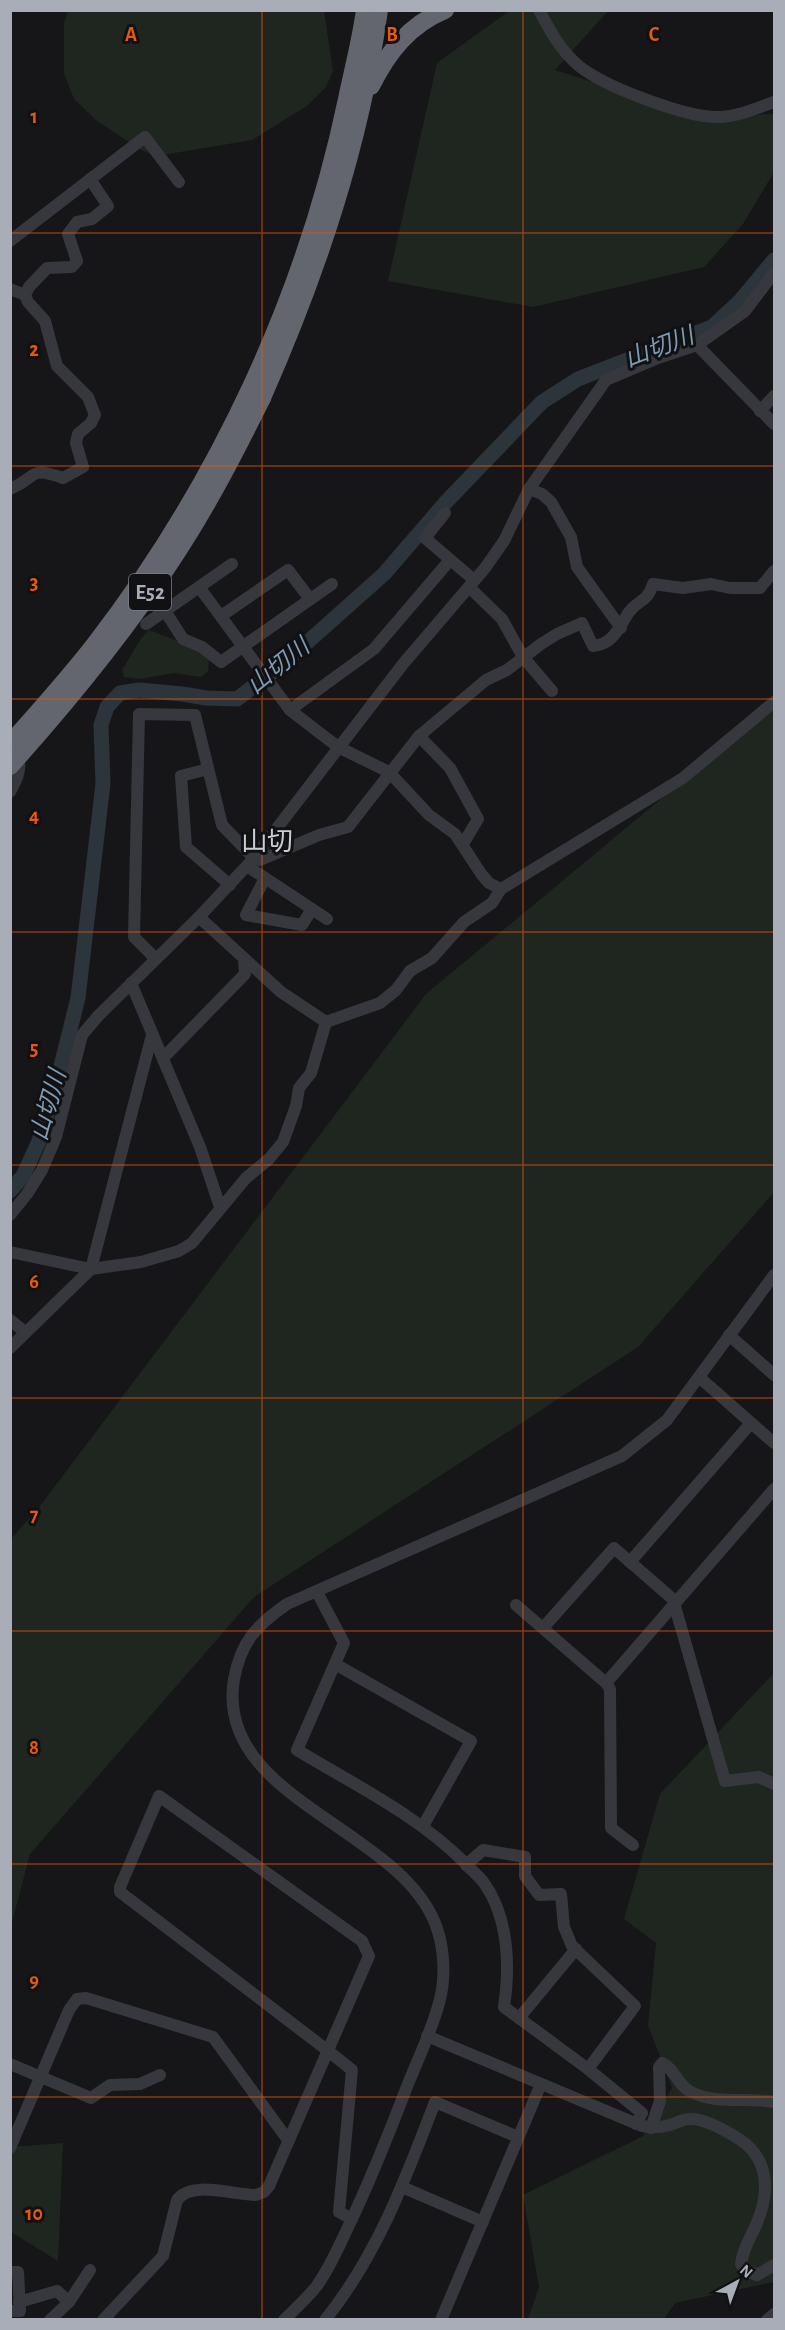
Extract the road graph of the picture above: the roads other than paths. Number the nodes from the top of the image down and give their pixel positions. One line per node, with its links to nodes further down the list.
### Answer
1 (445, 10): 4 (highway)
2 (539, 10): 5 (street)
3 (367, 13): 4 (highway, E52); 13 (highway, E52)
4 (363, 102): 13 (highway, E52)
5 (774, 102)
6 (90, 179): 7 (street); 8 (street); 11 (street)
7 (179, 182)
8 (10, 241)
9 (774, 273): 12 (street)
10 (10, 289): 11 (street)
11 (25, 295): 17 (street)
12 (697, 345): 15 (street); 18 (street)
13 (256, 394): 37 (highway, E52); 39 (highway, E52, bridge)
14 (774, 396): 15 (street)
15 (760, 411): 16 (street)
16 (774, 424)
17 (10, 489)
18 (529, 489): 24 (street); 30 (street)
19 (445, 513): 20 (street)
20 (450, 560): 24 (street); 35 (street)
21 (232, 564): 25 (street)
22 (774, 571): 30 (street)
23 (332, 584): 26 (street)
24 (472, 584): 32 (street); 38 (street)
25 (199, 587): 27 (street); 28 (street)
26 (310, 599): 28 (street); 31 (street)
27 (165, 611): 29 (street); 31 (street)
28 (221, 616): 31 (street)
29 (146, 624)
30 (621, 628): 32 (street)
31 (243, 647): 35 (street)
32 (524, 657): 33 (street); 36 (street)
33 (552, 692)
34 (774, 702): 47 (street)
35 (290, 710): 38 (street)
36 (419, 736): 41 (street); 43 (street)
37 (10, 745): 42 (street)
38 (338, 747): 41 (street); 44 (street)
39 (10, 766)
40 (208, 769): 44 (street); 46 (street); 51 (street)
41 (389, 772): 43 (street); 44 (street)
42 (10, 792)
43 (463, 844): 47 (street)
44 (250, 862): 45 (street); 46 (street)
45 (265, 878): 48 (street); 48 (street)
46 (230, 885): 49 (street)
47 (501, 889): 54 (street)
48 (312, 909): 50 (street)
49 (199, 917): 51 (street); 52 (street)
50 (327, 920)
51 (156, 959): 53 (street)
52 (244, 959): 54 (street); 56 (street)
53 (131, 983): 55 (street); 58 (street)
54 (326, 1022): 57 (street)
55 (152, 1035): 56 (street); 60 (street)
56 (163, 1058): 57 (street)
57 (220, 1207): 60 (street)
58 (10, 1215)
59 (10, 1252): 60 (street)
60 (91, 1269): 63 (street)
61 (774, 1275): 64 (street)
62 (10, 1320): 63 (street)
63 (25, 1332): 65 (street)
64 (729, 1335): 66 (street); 67 (street)
65 (10, 1348)
66 (774, 1375)
67 (699, 1377): 68 (street); 72 (street)
68 (751, 1422): 69 (street); 71 (street)
69 (774, 1443)
70 (774, 1489): 73 (street)
71 (630, 1562): 73 (street); 75 (street)
72 (317, 1592): 76 (street); 84 (street)
73 (675, 1602): 77 (street); 78 (street)
74 (516, 1605): 75 (street)
75 (543, 1628): 77 (street)
76 (335, 1664): 79 (street); 79 (street)
77 (606, 1683): 80 (street)
78 (774, 1784)
79 (423, 1826): 81 (street)
80 (633, 1845)
81 (466, 1865): 82 (street); 83 (street)
82 (576, 1949): 83 (street); 87 (street)
83 (519, 2018): 87 (street)
84 (427, 2036): 90 (street); 98 (street)
85 (327, 2050): 85 (street); 95 (street); 98 (street)
86 (10, 2064): 89 (street)
87 (588, 2069): 92 (street)
88 (160, 2075): 89 (street)
89 (41, 2076): 95 (street); 96 (street)
90 (541, 2084): 92 (street); 94 (street)
91 (774, 2102): 93 (street)
92 (636, 2124): 93 (street)
93 (651, 2128): 100 (street)
94 (518, 2137): 97 (street); 99 (street)
95 (288, 2140): 107 (street)
96 (10, 2148)
97 (402, 2187): 99 (street); 109 (street)
98 (352, 2219): 108 (street)
99 (483, 2222): 110 (street)
100 (774, 2265)
101 (90, 2270): 103 (street)
102 (10, 2272): 104 (street)
103 (69, 2302): 104 (street); 106 (street)
104 (15, 2307)
105 (774, 2314): 111 (street)
106 (50, 2319)
107 (103, 2319)
108 (284, 2319)
109 (325, 2319)
110 (441, 2319)
111 (767, 2319)

